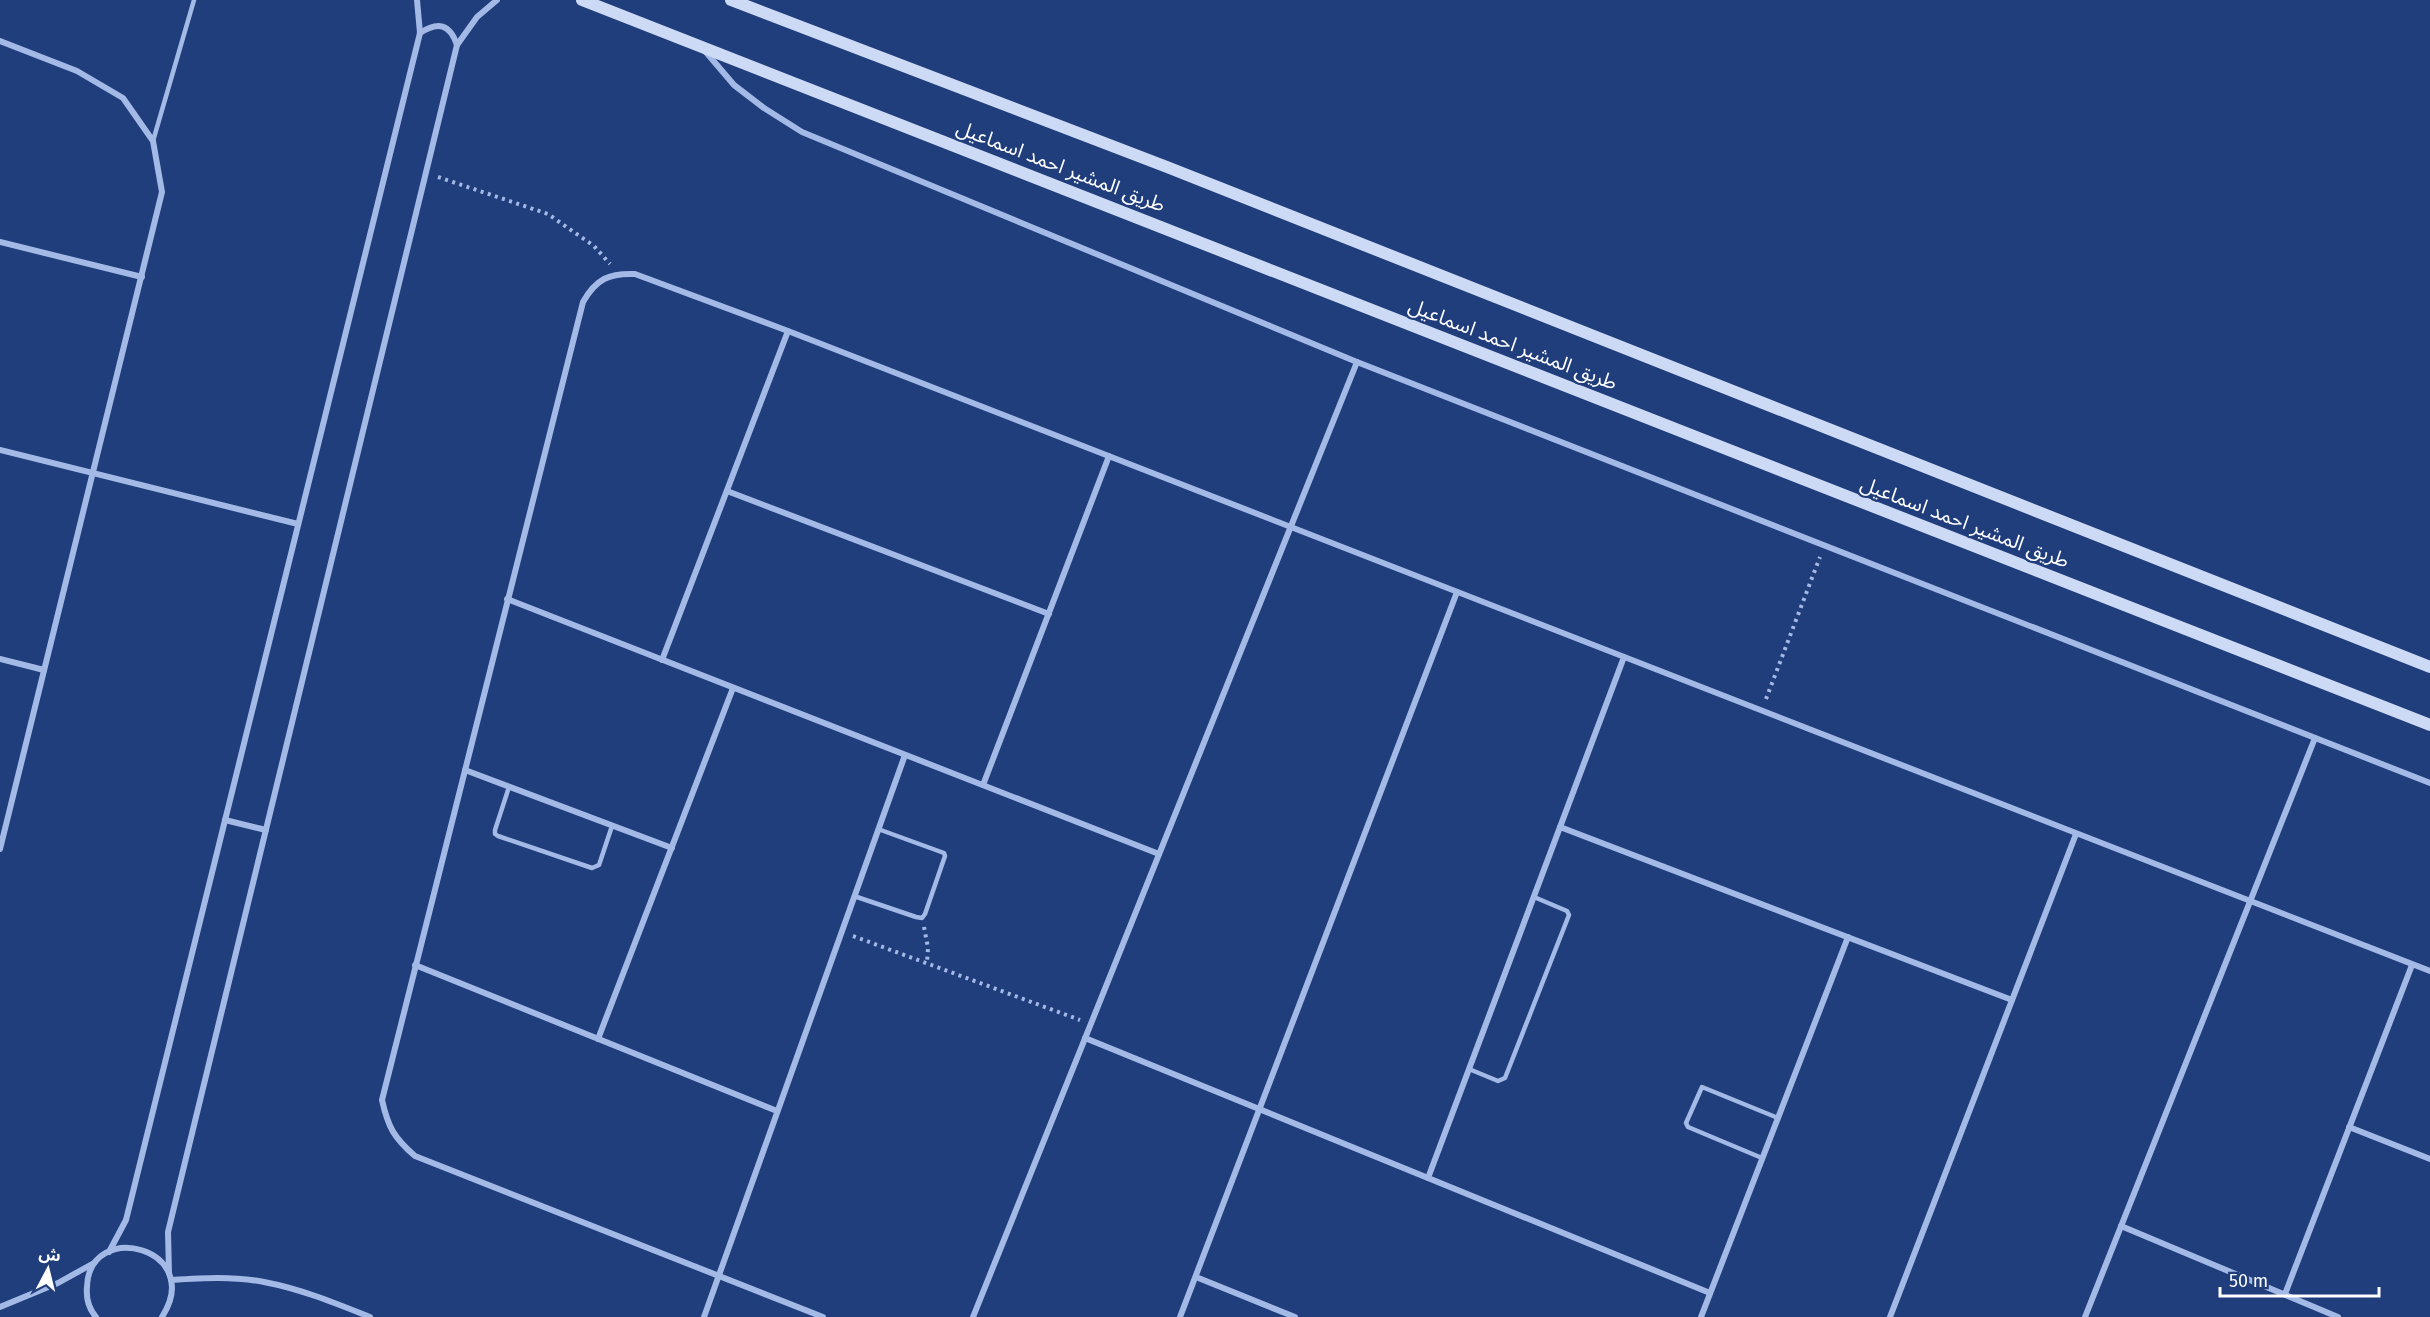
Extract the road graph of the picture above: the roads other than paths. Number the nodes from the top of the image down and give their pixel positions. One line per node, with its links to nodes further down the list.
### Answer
1 (194, 0): 10 (lane)
2 (417, 0): 6 (street)
3 (497, 0): 8 (street)
4 (582, 0): 9 (street, طريق المشير احمد اسماعيل)
5 (731, 0): 27 (street, طريق المشير احمد اسماعيل)
6 (420, 33): 8 (street); 19 (street)
7 (0, 41): 10 (street)
8 (457, 45): 41 (street)
9 (700, 46): 14 (street); 30 (street, طريق المشير احمد اسماعيل)
10 (153, 141): 12 (street)
11 (0, 242): 12 (street)
12 (142, 277): 17 (street)
13 (788, 331): 16 (street); 18 (street); 22 (street)
14 (1357, 362): 20 (street); 31 (street)
15 (0, 450): 17 (street)
16 (1109, 456): 20 (street); 23 (street)
17 (93, 473): 19 (street); 28 (street)
18 (727, 491): 23 (street); 26 (street)
19 (298, 524): 37 (street)
20 (1290, 527): 21 (street); 45 (street)
21 (1457, 592): 24 (street); 57 (street)
22 (507, 599): 26 (street); 33 (street)
23 (1048, 614): 35 (street)
24 (1624, 657): 39 (street); 42 (street)
25 (0, 659): 28 (street)
26 (662, 660): 29 (street)
27 (2430, 667)
28 (44, 670): 44 (street)
29 (733, 688): 32 (street); 43 (street)
30 (2430, 725)
31 (2315, 738): 34 (street); 48 (street)
32 (904, 754): 35 (street); 40 (street)
33 (465, 770): 36 (street); 50 (street)
34 (2430, 783)
35 (983, 786): 45 (street)
36 (509, 787): 38 (street); 38 (lane)
37 (225, 820): 41 (street); 65 (street)
38 (612, 826): 43 (street)
39 (1560, 827): 47 (street); 49 (street)
40 (878, 829): 46 (street); 46 (lane)
41 (266, 830): 67 (street)
42 (2076, 834): 48 (street); 53 (street)
43 (672, 848): 55 (street)
44 (0, 849)
45 (1159, 854): 54 (street)
46 (854, 896): 58 (street)
47 (1534, 897): 56 (street); 56 (lane)
48 (2250, 901): 51 (street); 64 (street)
49 (1848, 938): 53 (street); 59 (street)
50 (415, 964): 55 (street); 68 (street)
51 (2412, 964): 52 (street); 60 (street)
52 (2430, 971)
53 (2012, 1000): 82 (street)
54 (1085, 1038): 57 (street); 78 (street)
55 (598, 1039): 58 (street)
56 (1469, 1069): 63 (street)
57 (1260, 1109): 63 (street); 69 (street)
58 (777, 1112): 68 (street)
59 (1778, 1118): 61 (street); 61 (lane)
60 (2349, 1127): 62 (street); 71 (street)
61 (1762, 1158): 70 (street)
62 (2430, 1159)
63 (1428, 1178): 70 (street)
64 (2121, 1226): 71 (street); 83 (street)
65 (109, 1251): 66 (street); 67 (street)
66 (95, 1263): 72 (street); 73 (street)
67 (170, 1276): 74 (street); 75 (street)
68 (718, 1276): 76 (street); 77 (street)
69 (1196, 1277): 79 (street); 80 (street)
70 (1710, 1293): 81 (street)
71 (2284, 1294): 84 (street)
72 (0, 1307)
73 (96, 1317)
74 (162, 1317)
75 (369, 1317)
76 (704, 1317)
77 (823, 1317)
78 (972, 1317)
79 (1180, 1317)
80 (1295, 1317)
81 (1701, 1317)
82 (1890, 1317)
83 (2085, 1317)
84 (2338, 1317)

